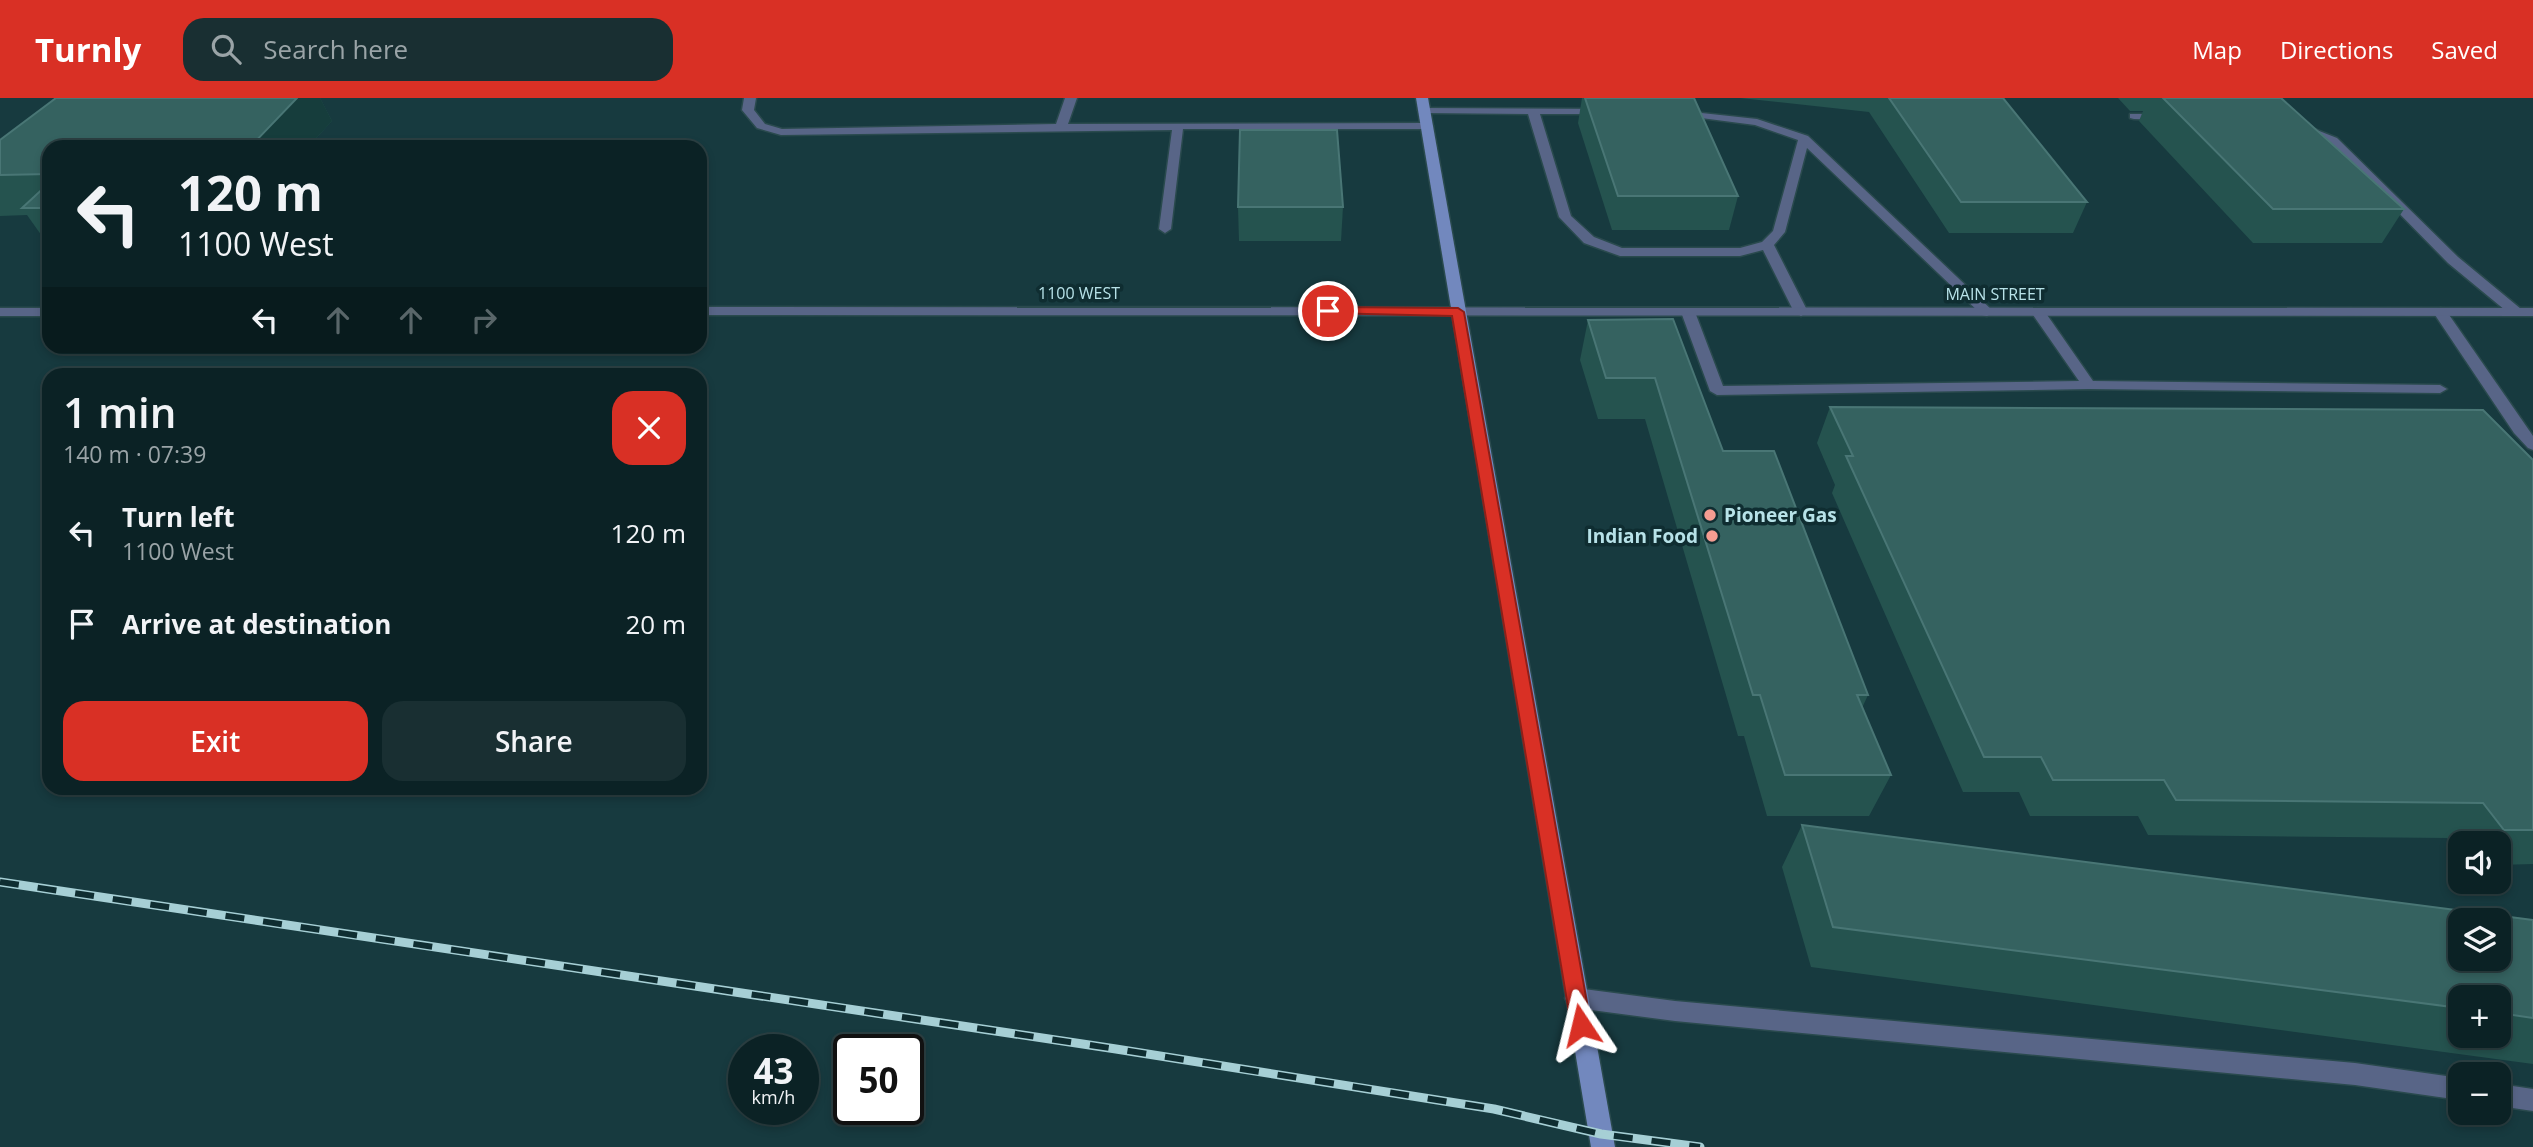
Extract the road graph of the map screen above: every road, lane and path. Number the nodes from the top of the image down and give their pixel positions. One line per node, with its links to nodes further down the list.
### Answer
1 (750, 98): 12 (street)
2 (1070, 98): 12 (street)
3 (1423, 104): 4 (street); 11 (main road)
4 (1533, 111): 5 (street); 15 (street)
5 (1612, 112)
6 (1666, 112): 13 (street)
7 (2134, 116): 8 (street)
8 (2173, 117)
9 (2290, 125): 25 (street)
10 (1178, 126): 11 (street); 12 (street); 14 (street)
11 (1427, 126): 19 (main road)
12 (1061, 127)
13 (1804, 138): 15 (street); 22 (street)
14 (1166, 229)
15 (1767, 245): 21 (street)
16 (707, 311): 19 (street, 1100 WEST)
17 (0, 312): 18 (street)
18 (42, 312)
19 (1458, 312): 20 (street, MAIN STREET); 30 (main road)
20 (1688, 312): 21 (street, MAIN STREET); 27 (street)
21 (1801, 312): 22 (street, MAIN STREET)
22 (1987, 312): 23 (street, MAIN STREET)
23 (2038, 312): 24 (street, MAIN STREET); 27 (street)
24 (2440, 312): 25 (street, MAIN STREET); 29 (street)
25 (2516, 312): 26 (street, MAIN STREET)
26 (2533, 312)
27 (2089, 386): 28 (street)
28 (2440, 389)
29 (2533, 446)
30 (1576, 998): 31 (street); 34 (main road)
31 (2448, 1088)
32 (2511, 1097): 33 (street)
33 (2533, 1100)
34 (1603, 1147)

